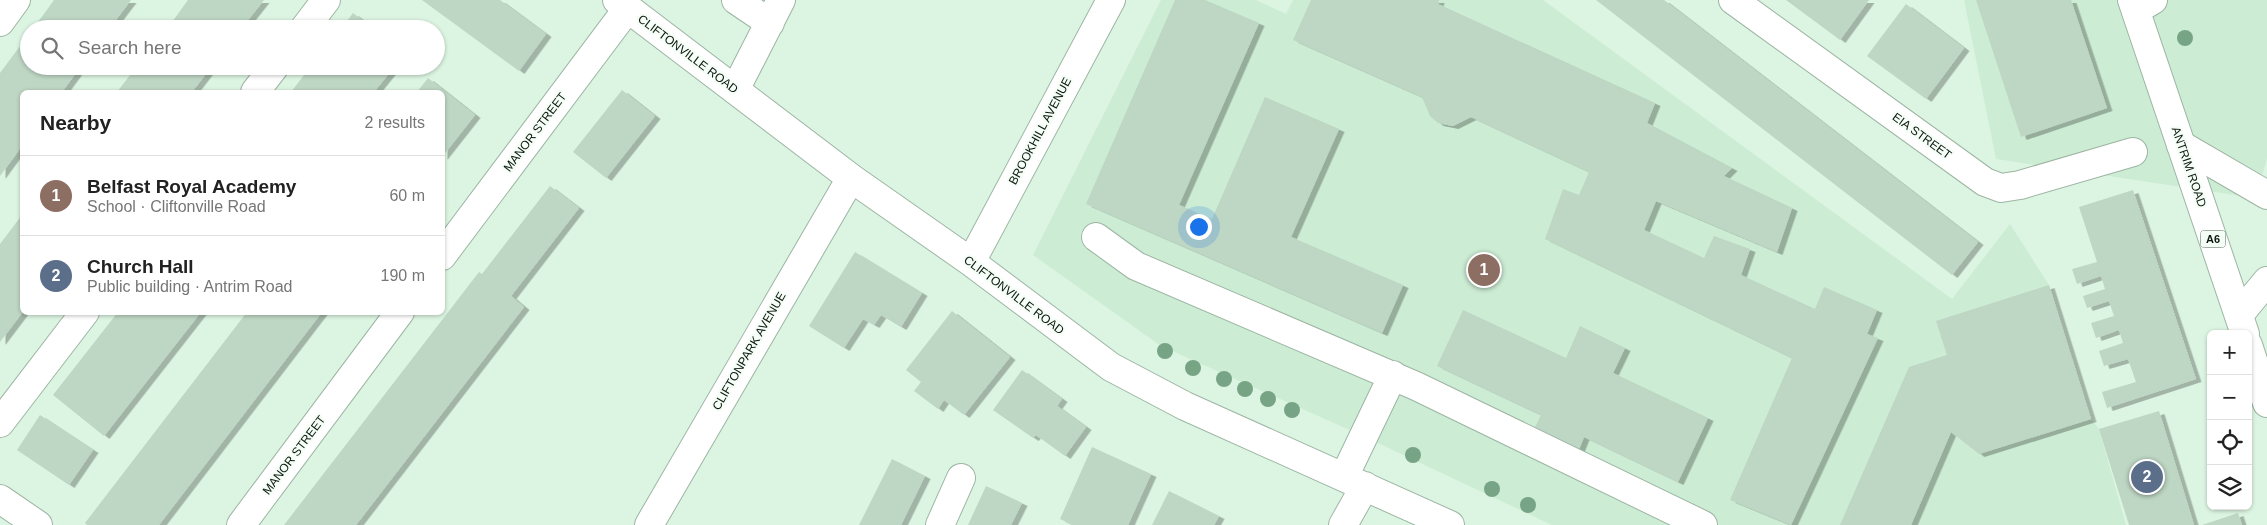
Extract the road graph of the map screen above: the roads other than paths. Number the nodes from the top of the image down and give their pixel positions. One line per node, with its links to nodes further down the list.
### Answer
1 (16, 0): 10 (street)
2 (326, 0): 9 (street)
3 (736, 0): 8 (street)
4 (1111, 0): 20 (street, BROOKHILL AVENUE)
5 (1733, 0): 15 (street, EIA STREET)
6 (2140, 3): 14 (street, ANTRIM ROAD / A6)
7 (622, 4): 13 (street, CLIFTONVILLE ROAD); 19 (street, MANOR STREET)
8 (776, 11): 13 (street)
9 (311, 20)
10 (0, 22)
11 (268, 75): 12 (street)
12 (257, 90)
13 (735, 90): 16 (street, CLIFTONVILLE ROAD)
14 (2181, 144): 17 (street); 24 (street, ANTRIM ROAD / A6)
15 (2133, 152)
16 (851, 178): 20 (street, CLIFTONVILLE ROAD); 34 (street, CLIFTONPARK AVENUE)
17 (2267, 195)
18 (1096, 237): 26 (street)
19 (445, 252)
20 (970, 262): 30 (street, CLIFTONVILLE ROAD)
21 (2267, 281): 24 (street)
22 (84, 315): 28 (street)
23 (398, 315): 33 (street, MANOR STREET)
24 (2242, 324)
25 (2252, 357): 27 (street)
26 (1393, 375): 30 (street); 38 (street)
27 (2267, 403)
28 (0, 423)
29 (961, 478): 35 (street)
30 (1355, 482): 36 (street); 37 (street, CLIFTONVILLE ROAD)
31 (0, 499): 32 (street)
32 (38, 525)
33 (241, 525)
34 (649, 525)
35 (940, 525)
36 (1343, 525)
37 (1450, 525)
38 (1704, 525)

